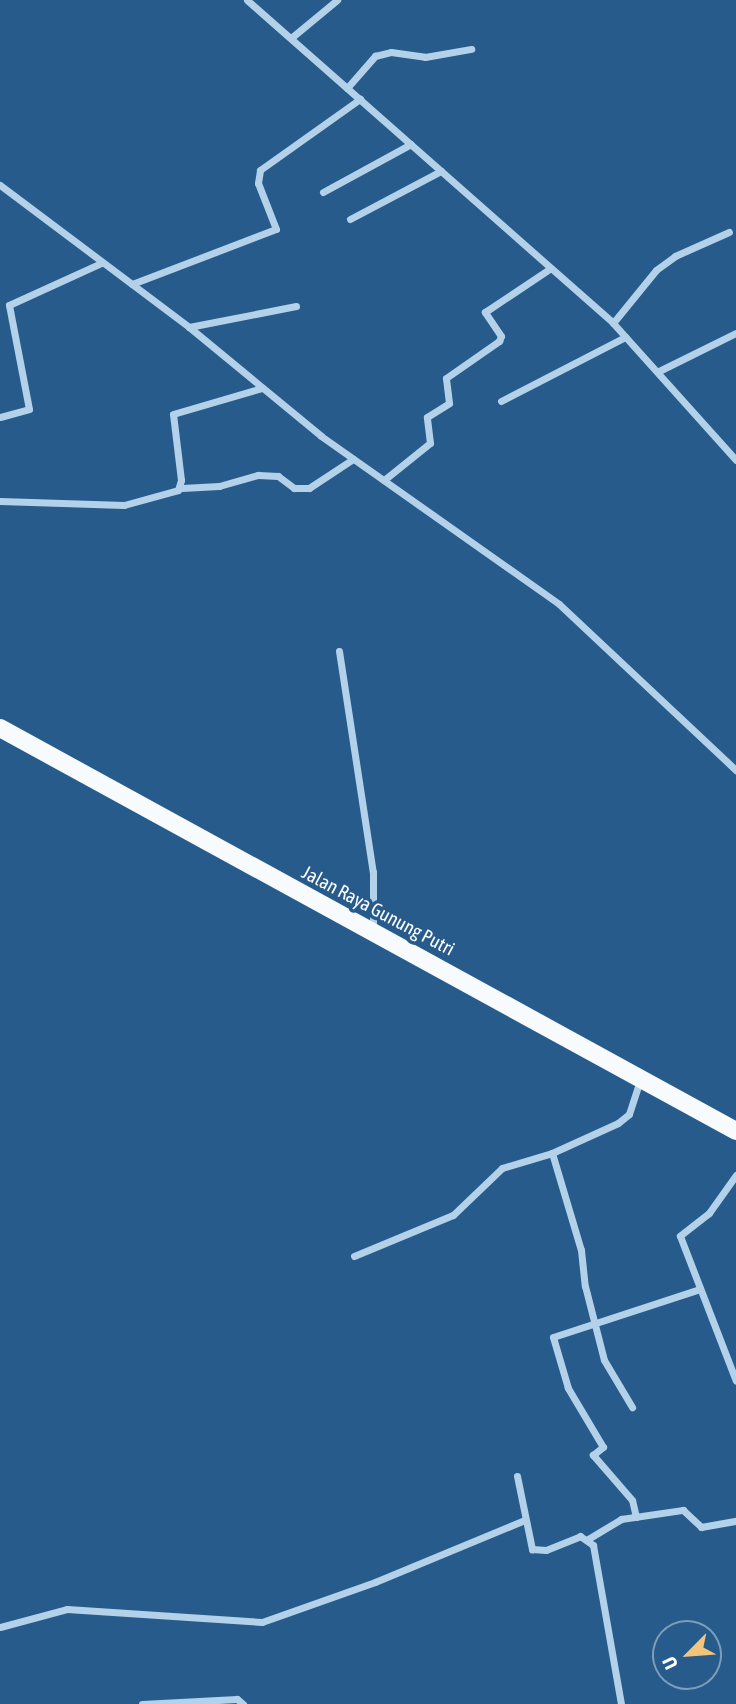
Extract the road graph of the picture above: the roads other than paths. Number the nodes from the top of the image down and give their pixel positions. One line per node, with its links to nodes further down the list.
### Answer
1 (247, 0): 3 (street)
2 (337, 0): 3 (street)
3 (291, 38): 5 (street)
4 (471, 48): 5 (street)
5 (347, 88): 6 (street)
6 (360, 99): 7 (street); 15 (street)
7 (411, 144): 8 (street); 10 (street)
8 (441, 171): 11 (street); 14 (street)
9 (0, 185): 13 (street)
10 (323, 192)
11 (350, 219)
12 (729, 232): 17 (street)
13 (101, 263): 15 (street); 24 (street)
14 (551, 268): 17 (street); 27 (street)
15 (132, 284): 18 (street)
16 (296, 306): 18 (street)
17 (613, 323): 20 (street)
18 (189, 327): 22 (street)
19 (736, 333): 21 (street)
20 (625, 337): 21 (street); 23 (street)
21 (659, 371): 26 (street)
22 (262, 387): 25 (street); 28 (street)
23 (500, 401)
24 (0, 417)
25 (354, 459): 27 (street); 28 (street)
26 (736, 460)
27 (384, 480): 32 (street)
28 (182, 488): 29 (street)
29 (0, 501)
30 (339, 651): 33 (street)
31 (0, 727): 33 (main road, Jalan Raya Gunung Putri)
32 (736, 770)
33 (373, 932): 34 (main road, Jalan Raya Gunung Putri)
34 (641, 1077): 35 (main road, Jalan Raya Gunung Putri); 36 (street)
35 (736, 1131)
36 (552, 1153): 38 (street); 40 (street)
37 (736, 1175): 39 (street)
38 (354, 1256)
39 (697, 1290): 40 (street); 41 (street)
40 (593, 1321): 42 (street); 44 (street)
41 (736, 1381)
42 (632, 1407)
43 (517, 1476): 45 (street)
44 (636, 1517): 46 (street); 47 (street)
45 (524, 1520): 47 (street); 48 (street)
46 (736, 1521)
47 (588, 1539): 51 (street)
48 (0, 1627)
49 (142, 1704): 50 (street)
50 (243, 1704)
51 (621, 1704)

